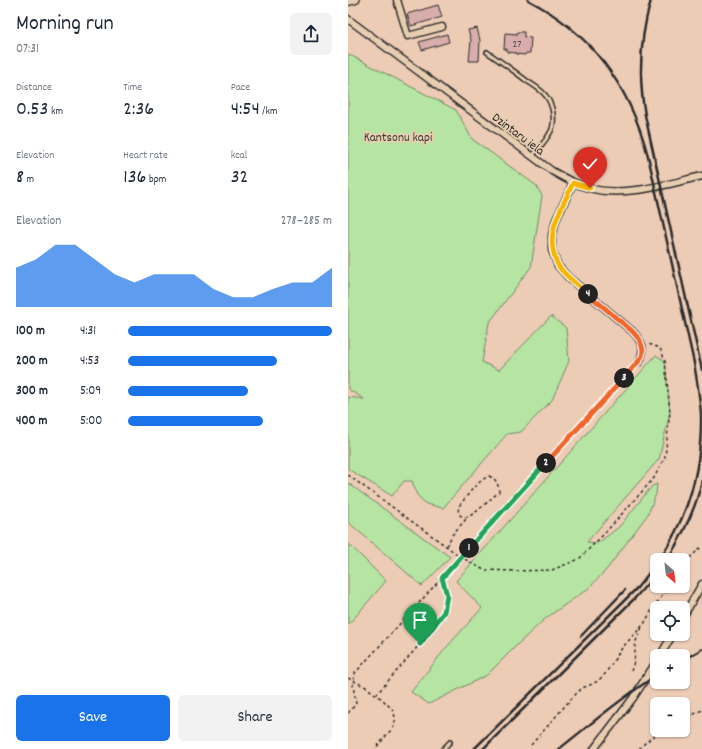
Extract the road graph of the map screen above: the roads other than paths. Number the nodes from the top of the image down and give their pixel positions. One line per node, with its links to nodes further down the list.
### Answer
1 (356, 0): 3 (street)
2 (397, 0): 5 (street)
3 (348, 2)
4 (348, 19): 7 (street, Dzintaru iela)
5 (442, 27)
6 (487, 52): 7 (lane)
7 (532, 156): 9 (street, Dzintaru iela)
8 (702, 176): 9 (street, Dzintaru iela)
9 (573, 183): 10 (street)
10 (638, 362)
11 (702, 584): 12 (street)
12 (690, 605)
13 (650, 672): 16 (street)
14 (450, 742): 15 (lane)
15 (443, 749)
16 (594, 749)

